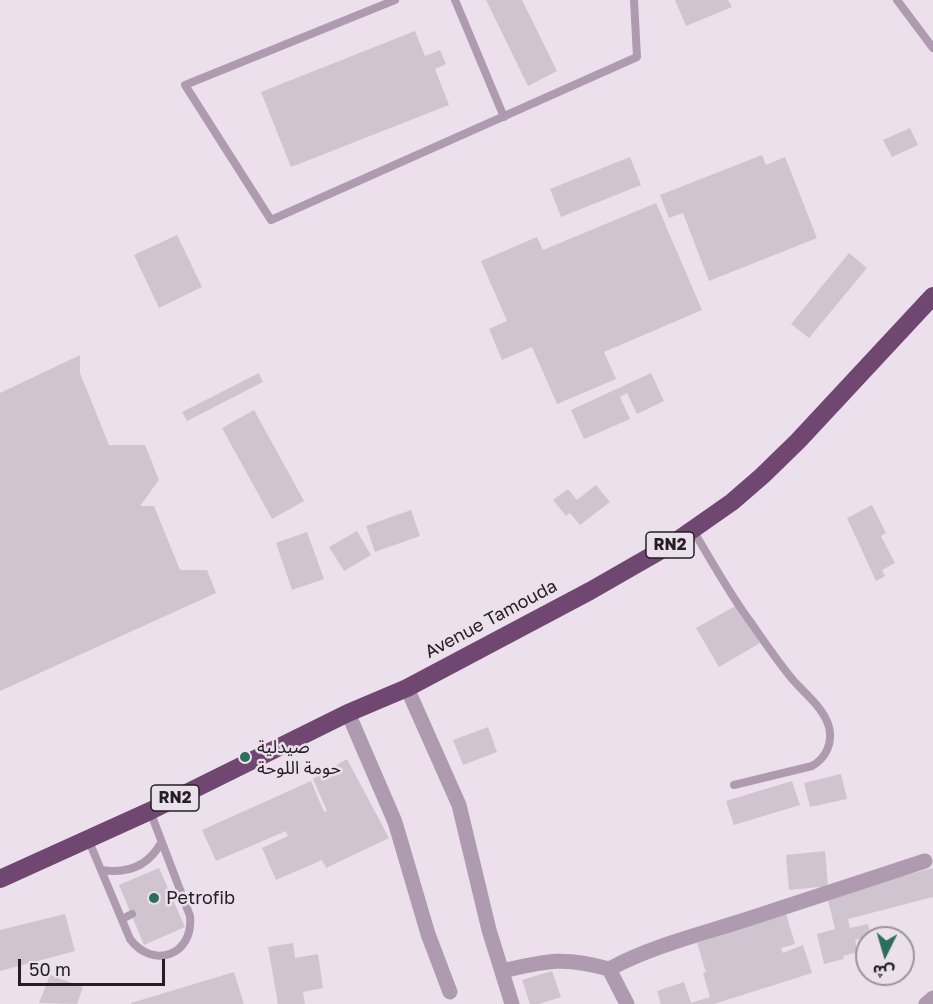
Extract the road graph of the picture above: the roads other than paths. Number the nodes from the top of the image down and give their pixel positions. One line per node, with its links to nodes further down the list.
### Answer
1 (395, 0): 6 (lane)
2 (455, 0): 6 (lane)
3 (634, 0): 6 (lane)
4 (897, 0): 5 (lane)
5 (933, 48)
6 (504, 117)
7 (933, 296): 8 (highway, Avenue Tamouda / RN2)
8 (693, 530): 9 (highway, Avenue Tamouda / RN2); 11 (lane)
9 (407, 687): 10 (highway, Avenue Tamouda / RN2); 23 (street)
10 (348, 713): 12 (highway, Avenue Tamouda / RN2); 24 (street)
11 (734, 785)
12 (150, 811): 13 (highway, Avenue Tamouda / RN2); 14 (lane)
13 (88, 839): 16 (lane); 17 (highway, Avenue Tamouda / RN2)
14 (161, 843): 16 (lane); 18 (lane)
15 (925, 861): 22 (street)
16 (102, 870): 21 (lane)
17 (0, 879)
18 (182, 894): 19 (lane); 21 (lane)
19 (172, 898)
20 (132, 915): 21 (lane)
21 (122, 918)
22 (609, 969): 23 (street); 27 (street)
23 (502, 971): 26 (street)
24 (450, 992)
25 (933, 998): 28 (street)
26 (512, 1004)
27 (627, 1004)
28 (926, 1004)

